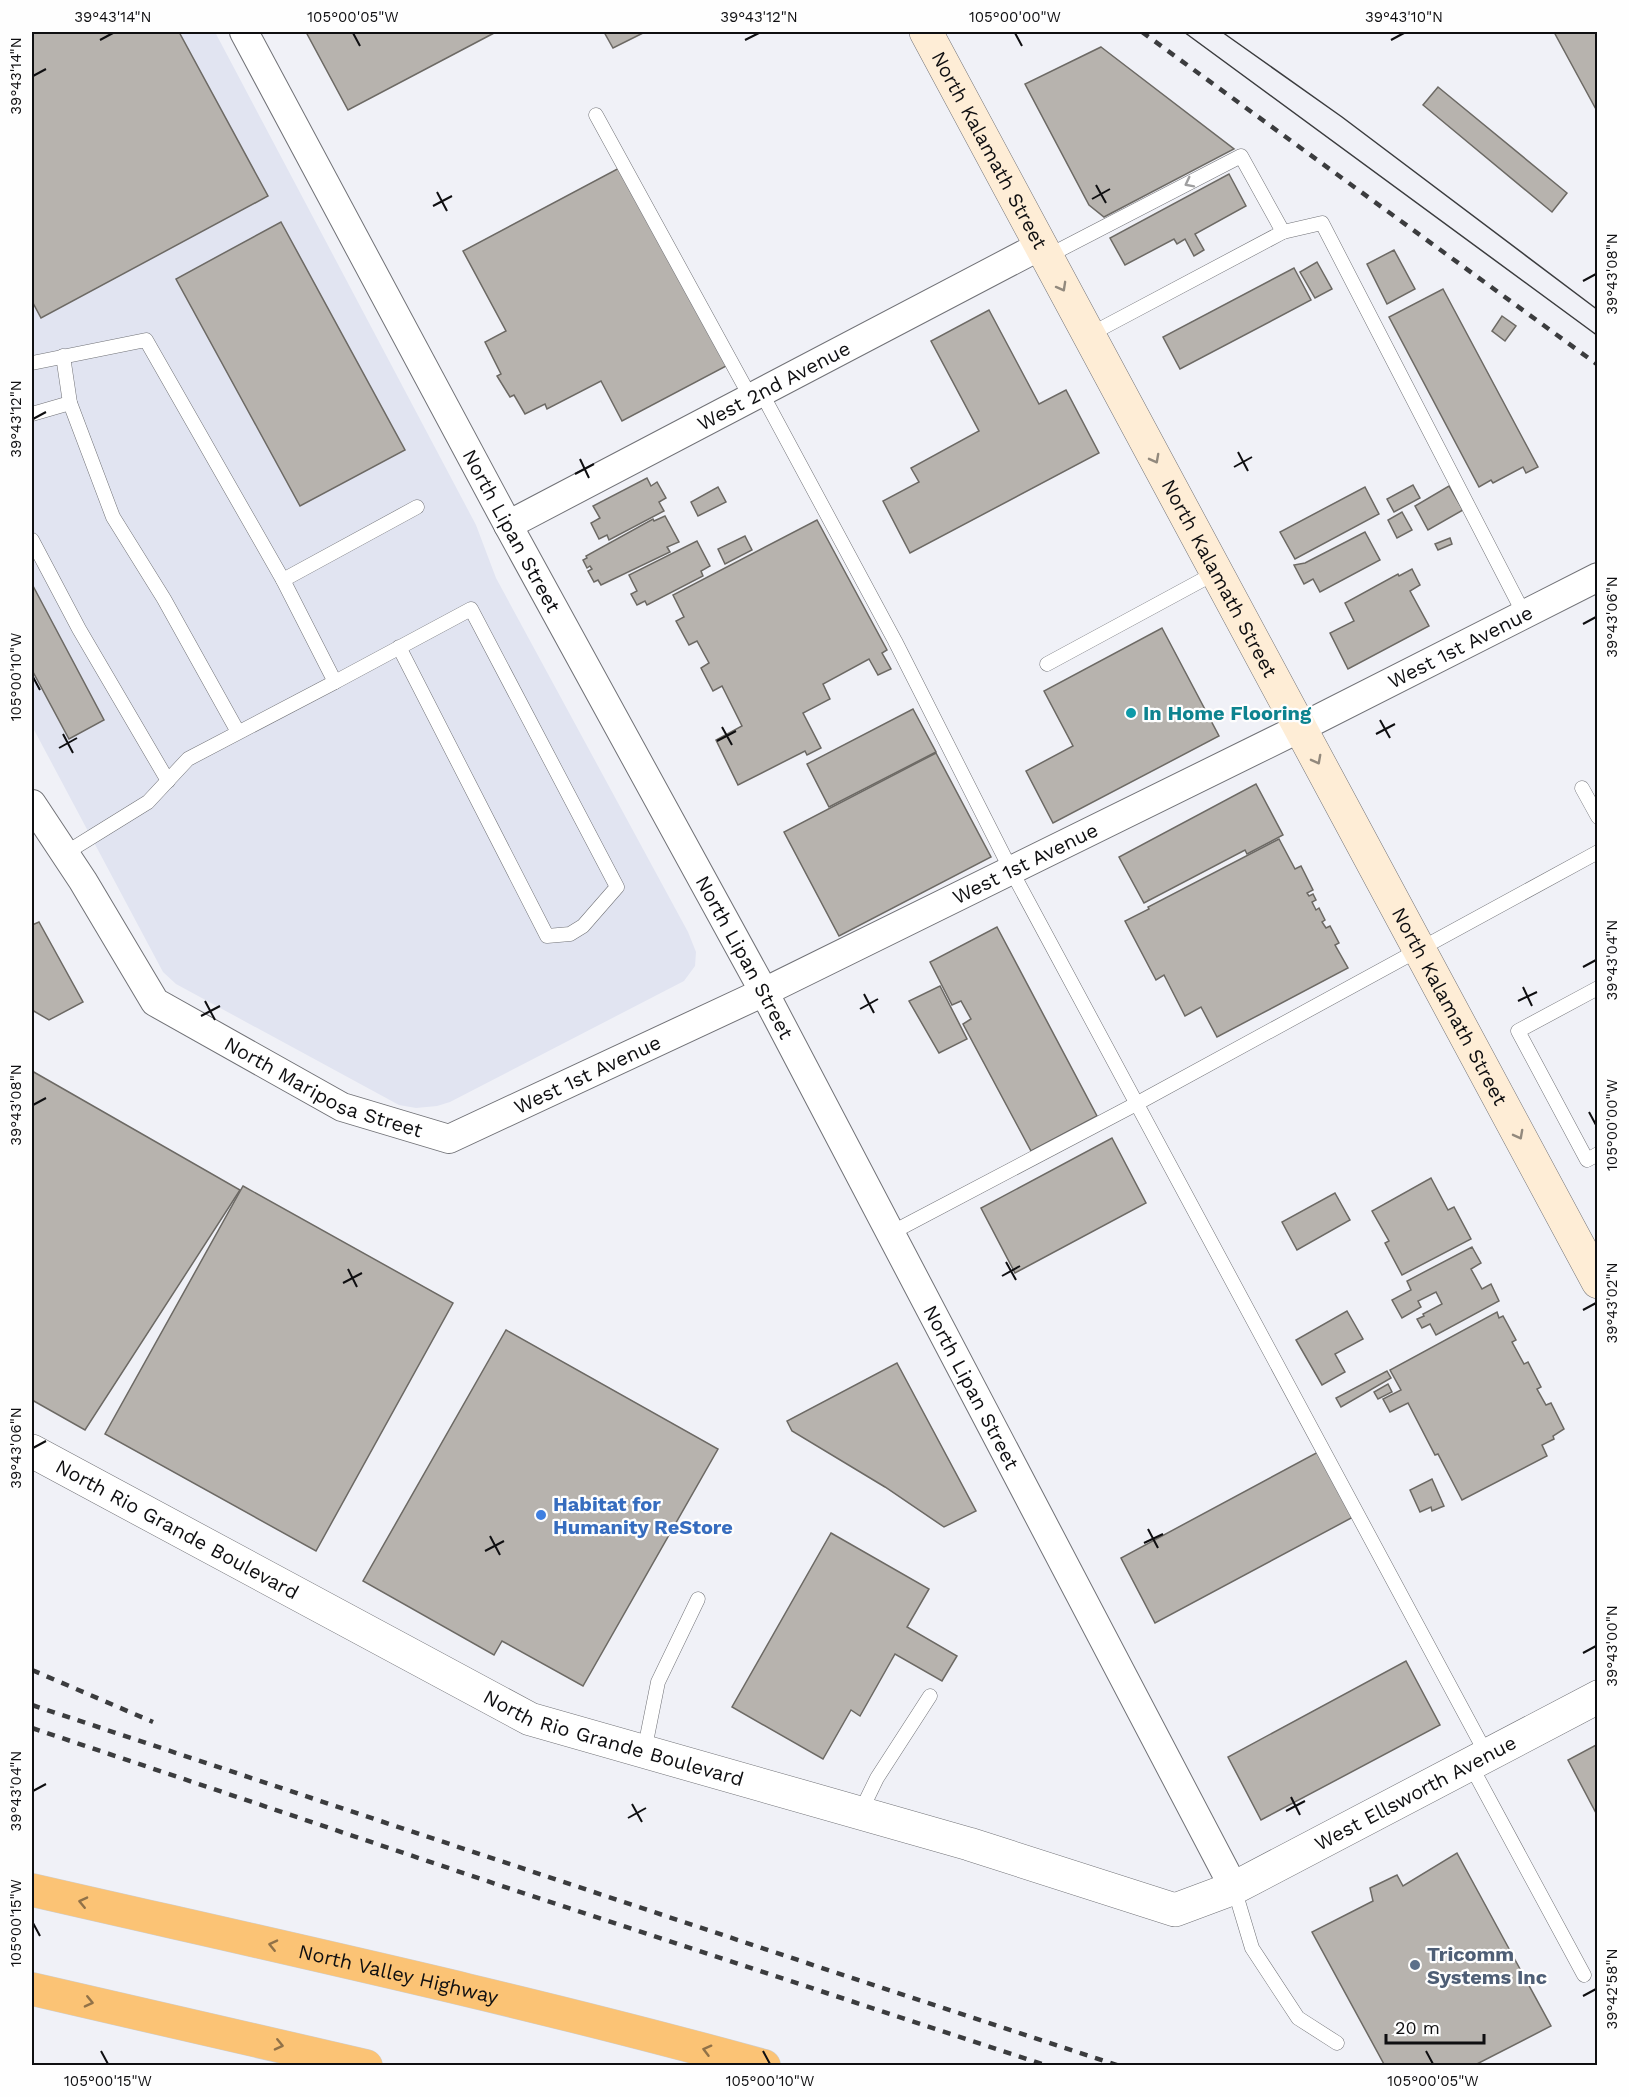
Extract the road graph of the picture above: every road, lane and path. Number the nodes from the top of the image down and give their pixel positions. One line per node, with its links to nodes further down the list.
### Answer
1 (244, 32): 13 (street, North Lipan Street)
2 (926, 32): 5 (main road, North Kalamath Street)
3 (596, 115): 9 (lane)
4 (1283, 232): 5 (lane, one-way to 5); 6 (lane); 18 (lane)
5 (1043, 251): 6 (main road, North Kalamath Street, one-way to 6); 9 (street, West 2nd Avenue)
6 (1089, 336): 15 (main road, North Kalamath Street, one-way to 15)
7 (63, 356): 8 (lane); 10 (lane); 17 (lane)
8 (32, 361)
9 (756, 395): 13 (street, West 2nd Avenue); 30 (lane)
10 (70, 403): 11 (lane); 23 (lane)
11 (32, 414)
12 (417, 507): 17 (lane)
13 (508, 525): 33 (street, North Lipan Street)
14 (32, 540): 24 (lane)
15 (1217, 572): 20 (lane); 22 (main road, North Kalamath Street)
16 (1598, 577): 18 (street, West 1st Avenue)
17 (283, 580): 21 (lane)
18 (1524, 614): 22 (street, West 1st Avenue)
19 (399, 647): 19 (lane); 21 (lane)
20 (1047, 664)
21 (334, 682): 23 (lane)
22 (1300, 728): 30 (street, West 1st Avenue); 31 (main road, North Kalamath Street, one-way to 31)
23 (238, 732): 24 (lane)
24 (168, 781): 29 (lane)
25 (1582, 788): 27 (lane)
26 (32, 804): 29 (street, North Mariposa Street)
27 (1598, 818)
28 (1598, 852): 31 (lane)
29 (64, 854): 35 (street, North Mariposa Street)
30 (1011, 870): 33 (street, West 1st Avenue); 34 (lane)
31 (1420, 950): 34 (lane); 38 (main road, North Kalamath Street, one-way to 38)
32 (1598, 988): 36 (lane)
33 (764, 992): 35 (street, West 1st Avenue); 37 (street, North Lipan Street)
34 (1136, 1104): 37 (lane); 44 (lane)
35 (449, 1139)
36 (1598, 1154)
37 (891, 1233): 46 (street, North Lipan Street)
38 (1598, 1282)
39 (32, 1450): 43 (street, North Rio Grande Boulevard)
40 (698, 1599): 43 (lane)
41 (930, 1696): 45 (lane)
42 (1598, 1697): 44 (street, West Ellsworth Avenue)
43 (644, 1752): 45 (street, North Rio Grande Boulevard)
44 (1478, 1760): 46 (street, West Ellsworth Avenue); 48 (lane)
45 (860, 1813): 46 (street, North Rio Grande Boulevard)
46 (1234, 1888): 50 (lane)
47 (32, 1890): 52 (highway, North Valley Highway, one-way to 47)
48 (1584, 1975)
49 (32, 1989): 51 (highway, one-way to 51)
50 (1337, 2043)
51 (366, 2066)
52 (764, 2066)

